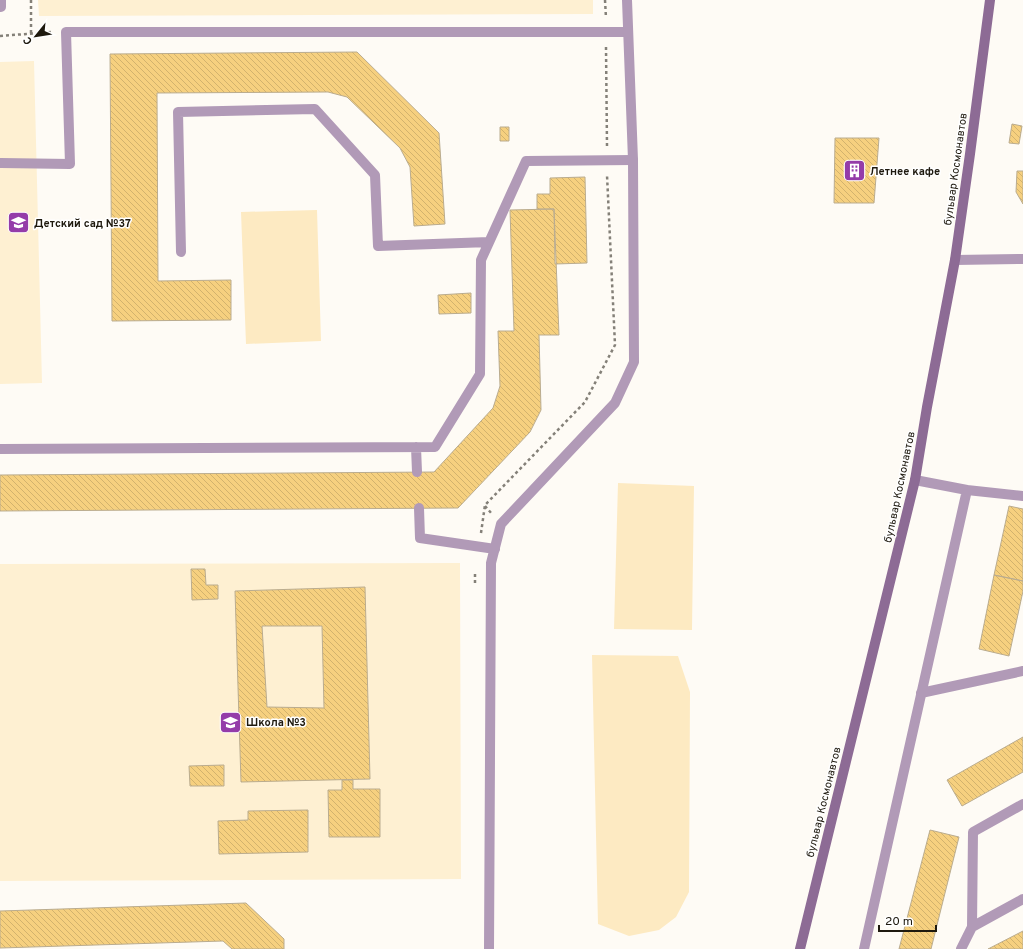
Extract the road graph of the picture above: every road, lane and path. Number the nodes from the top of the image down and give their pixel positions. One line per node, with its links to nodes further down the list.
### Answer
1 (31, 0): 8 (path)
2 (605, 0): 6 (path)
3 (627, 0): 7 (street)
4 (990, 0): 16 (street, бульвар Космонавтов)
5 (66, 32): 6 (street); 8 (path); 12 (street)
6 (606, 32): 7 (street); 10 (path)
7 (628, 32): 11 (street)
8 (32, 34): 9 (path)
9 (0, 36)
10 (607, 160): 11 (street); 13 (street); 23 (path)
11 (633, 160): 25 (street)
12 (1, 162)
13 (489, 242): 14 (street); 17 (street)
14 (181, 252)
15 (1023, 259): 16 (street)
16 (955, 260): 20 (street, бульвар Космонавтов)
17 (416, 447): 18 (street); 19 (street)
18 (0, 449)
19 (417, 472)
20 (915, 480): 21 (street); 32 (street, бульвар Космонавтов)
21 (967, 490): 22 (street); 27 (street)
22 (1023, 496)
23 (485, 505)
24 (419, 508): 25 (street)
25 (495, 549): 31 (street)
26 (1023, 671): 27 (street)
27 (921, 693): 33 (street)
28 (1023, 804): 30 (street)
29 (1023, 899): 30 (street)
30 (972, 927): 34 (street)
31 (489, 949)
32 (800, 949)
33 (864, 949)
34 (961, 949)

